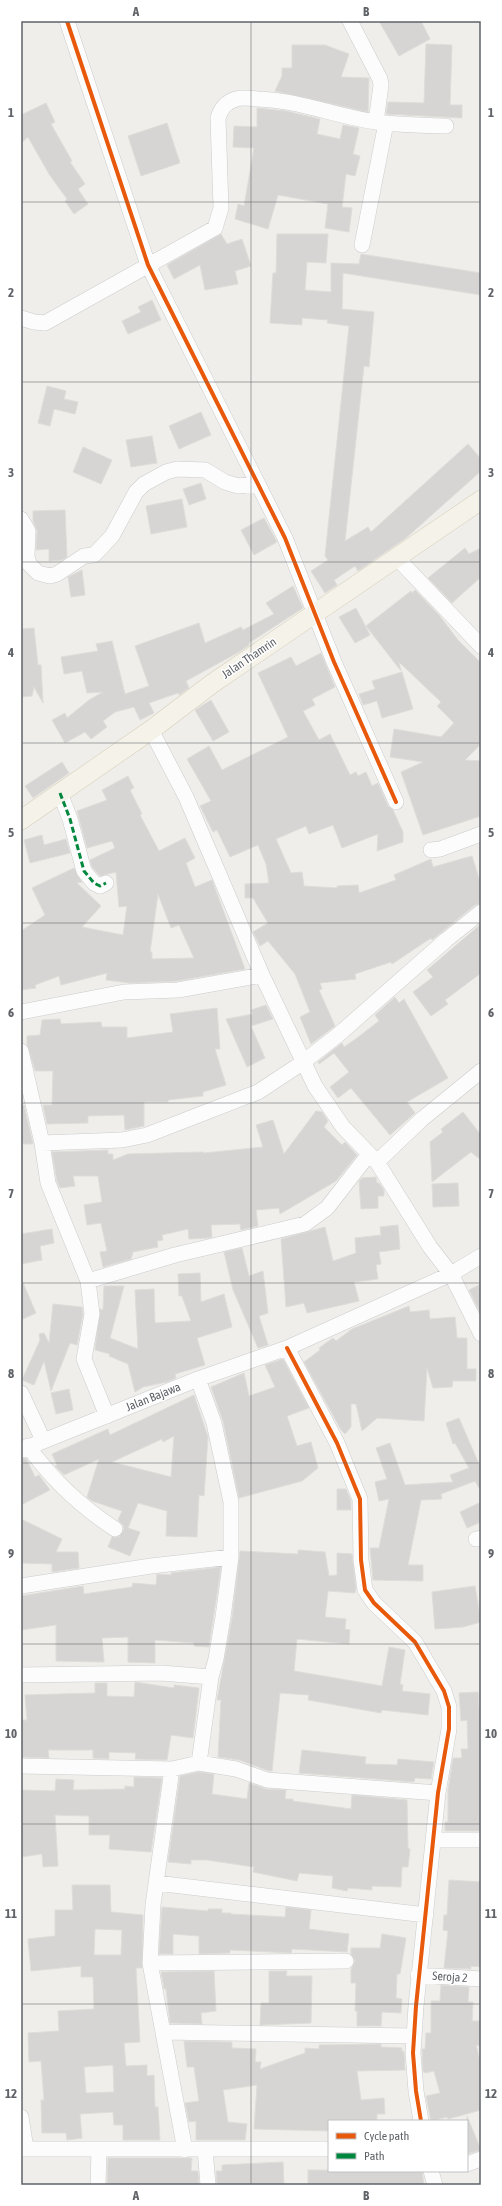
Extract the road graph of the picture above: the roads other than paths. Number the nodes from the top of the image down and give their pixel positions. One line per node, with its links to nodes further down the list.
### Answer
1 (67, 21): 6 (street)
2 (350, 21): 3 (street)
3 (381, 123): 4 (street); 5 (street); 6 (street)
4 (446, 126)
5 (362, 245)
6 (148, 265): 7 (street); 8 (street)
7 (21, 318)
8 (258, 484): 10 (street); 12 (street)
9 (481, 500): 11 (main road, Jalan Thamrin)
10 (21, 519)
11 (397, 558): 12 (main road, Jalan Thamrin); 13 (street)
12 (315, 612): 14 (main road, Jalan Thamrin); 16 (street)
13 (481, 646)
14 (150, 730): 15 (main road, Jalan Thamrin); 22 (street)
15 (60, 792): 17 (main road, Jalan Thamrin); 20 (street)
16 (396, 802)
17 (21, 820)
18 (481, 834): 19 (street)
19 (431, 850)
20 (106, 883)
21 (481, 912): 25 (street)
22 (262, 975): 23 (street); 25 (street)
23 (21, 1012)
24 (21, 1051): 27 (street)
25 (302, 1063): 27 (street); 28 (street)
26 (481, 1071): 28 (street)
27 (42, 1143): 31 (street)
28 (373, 1158): 30 (street); 31 (street)
29 (481, 1256): 30 (street, Jalan Bajawa)
30 (451, 1274): 32 (street); 33 (street, Jalan Bajawa)
31 (88, 1281): 36 (street)
32 (481, 1334)
33 (287, 1348): 34 (street, Jalan Bajawa); 47 (street)
34 (198, 1379): 36 (street, Jalan Bajawa); 40 (street)
35 (21, 1392): 37 (street)
36 (107, 1416): 37 (street, Jalan Bajawa)
37 (43, 1440): 38 (street, Jalan Bajawa)
38 (24, 1448): 39 (street)
39 (115, 1529)
40 (231, 1557): 41 (street); 43 (street)
41 (21, 1586)
42 (21, 1676): 43 (street)
43 (211, 1677): 44 (street)
44 (199, 1763): 46 (street); 47 (street)
45 (21, 1766): 46 (street)
46 (172, 1769): 50 (street)
47 (438, 1794): 48 (street)
48 (433, 1840): 49 (street); 51 (street)
49 (481, 1840)
50 (156, 1883): 51 (street); 53 (street)
51 (426, 1915): 54 (street)
52 (346, 1961): 53 (street)
53 (150, 1963): 56 (street)
54 (418, 1975): 55 (street, Seroja 2); 57 (street)
55 (481, 1979)
56 (162, 2032): 57 (street); 63 (street)
57 (414, 2036): 59 (street)
58 (21, 2117): 60 (street)
59 (421, 2120)
60 (23, 2149): 62 (street)
61 (328, 2149): 64 (street)
62 (99, 2150): 63 (street); 67 (street)
63 (185, 2150): 64 (street)
64 (205, 2150): 68 (street)
65 (481, 2160): 66 (street)
66 (468, 2164)
67 (98, 2185)
68 (208, 2185)

